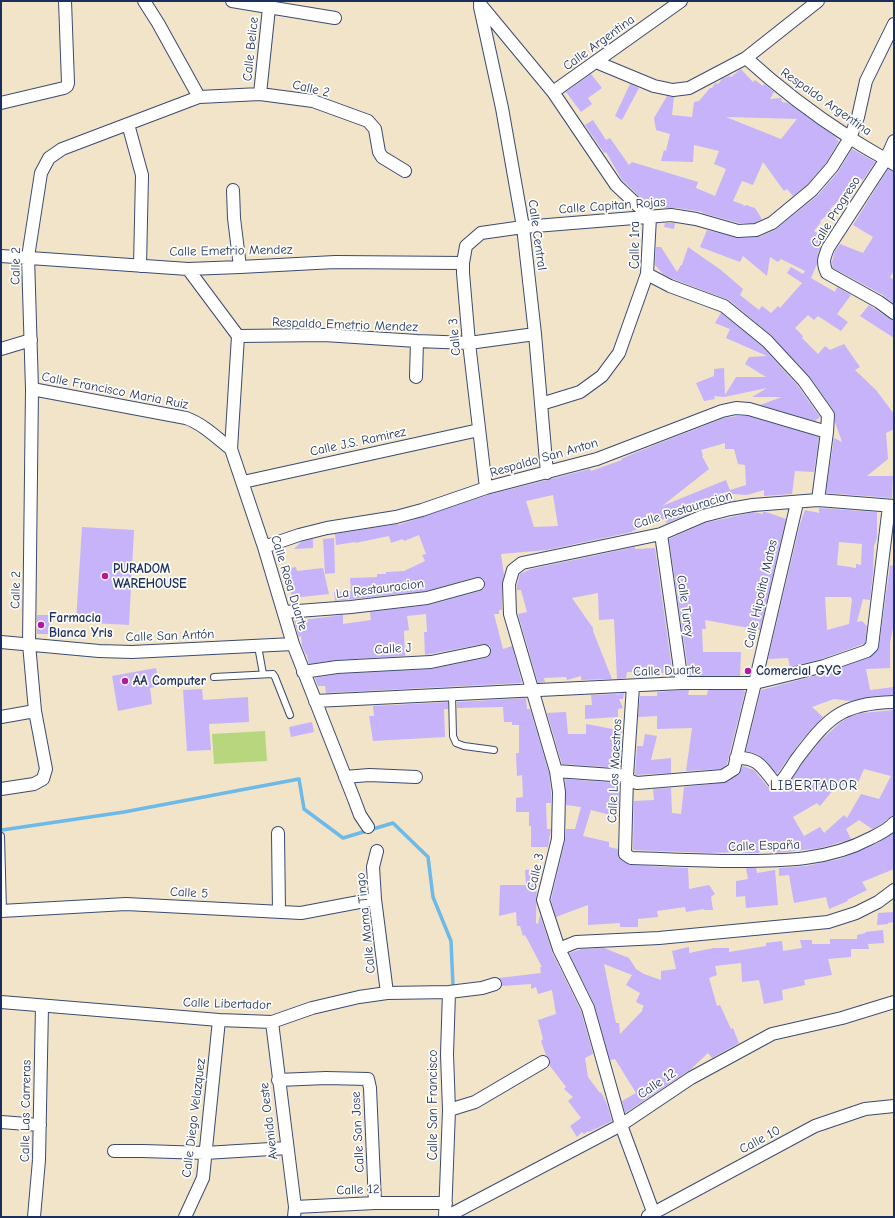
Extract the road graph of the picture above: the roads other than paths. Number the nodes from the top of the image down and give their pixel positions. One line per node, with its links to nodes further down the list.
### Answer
1 (65, 1): 15 (street)
2 (144, 1): 14 (street)
3 (232, 1): 7 (street)
4 (681, 1): 11 (street, Calle Argentina)
5 (818, 1): 10 (street)
6 (479, 3): 12 (street, Calle 1ra); 23 (street, Calle Central)
7 (269, 8): 8 (street); 13 (street, Calle Belice)
8 (335, 18)
9 (894, 24): 17 (street, Calle Capitan Rojas)
10 (746, 58): 11 (street); 17 (street, Respaldo Argentina)
11 (596, 62): 12 (street, Calle Argentina)
12 (553, 92): 22 (street, Calle 1ra)
13 (260, 94): 14 (street, Calle 2); 20 (street, Calle 2)
14 (199, 97): 16 (street, Calle 2)
15 (1, 103)
16 (128, 124): 25 (street, Calle 2); 27 (street)
17 (850, 138): 19 (street, Respaldo Argentina); 22 (street, Calle Capitan Rojas)
18 (894, 141): 19 (street, Calle Progreso)
19 (890, 161): 31 (street, Calle Progreso)
20 (405, 171)
21 (233, 190): 28 (street)
22 (650, 217): 23 (street, Calle Capitan Rojas); 30 (street, Calle 1ra)
23 (523, 227): 26 (street, Calle 3); 32 (street, Calle Central)
24 (1, 256): 25 (street, Calle Emetrio Mendez)
25 (28, 257): 27 (street, Calle Emetrio Mendez); 34 (street, Calle 2)
26 (463, 263): 28 (street, Calle Emetrio Mendez); 36 (street, Calle 3)
27 (140, 266): 29 (street, Calle Emetrio Mendez)
28 (240, 267): 29 (street, Calle Emetrio Mendez)
29 (188, 269): 33 (street)
30 (647, 274): 40 (street); 42 (street, Calle 1ra)
31 (894, 313)
32 (535, 334): 36 (street, Respaldo Emetrio Mendez); 40 (street, Calle Central)
33 (238, 336): 35 (street, Respaldo Emetrio Mendez); 43 (street, Calle Rosa Duarte)
34 (31, 340): 37 (street); 39 (street, Calle 2)
35 (417, 341): 36 (street, Respaldo Emetrio Mendez); 38 (street)
36 (469, 343): 41 (street, Calle 3)
37 (1, 348)
38 (416, 377)
39 (32, 389): 43 (street, Calle Francisco Maria Ruiz); 56 (street, Calle 2)
40 (541, 404): 44 (street, Calle Central)
41 (479, 430): 45 (street, Calle J.S. Ramirez); 46 (street, Calle 3)
42 (827, 432): 44 (street, Respaldo San Anton); 47 (street)
43 (231, 449): 45 (street, Calle Rosa Duarte)
44 (547, 473): 46 (street, Respaldo San Anton)
45 (243, 482): 51 (street, Calle Rosa Duarte)
46 (486, 488): 51 (street, Respaldo San Anton)
47 (818, 500): 48 (street, Calle Restauracion); 49 (street)
48 (797, 502): 50 (street, Calle Restauracion); 64 (street, Calle Hipolita Matos)
49 (892, 506): 64 (street, Calle Duarte)
50 (661, 534): 52 (street, Calle Restauracion); 63 (street, Calle Turey)
51 (264, 547): 54 (street, Calle Rosa Duarte)
52 (513, 570): 66 (street, Calle 3)
53 (478, 584): 54 (street, La Restauracion)
54 (285, 612): 57 (street, Calle Rosa Duarte)
55 (1, 642): 56 (street, Calle San Antón)
56 (29, 644): 58 (street, Calle San Antón); 70 (street, Calle 2)
57 (293, 644): 58 (street, Calle San Antón); 60 (street, Calle Rosa Duarte)
58 (258, 646): 61 (lane)
59 (484, 651): 60 (street, Calle J)
60 (303, 672): 68 (street, Calle Rosa Duarte)
61 (263, 674): 62 (lane); 71 (lane)
62 (214, 677)
63 (682, 683): 64 (street, Calle Duarte); 65 (street, Calle Duarte)
64 (756, 683): 74 (street, Calle Hipolita Matos)
65 (633, 686): 66 (street, Calle Duarte); 76 (street, Calle Los Maestros)
66 (532, 691): 67 (street, Calle Duarte); 75 (street, Calle 3)
67 (452, 694): 68 (street, Calle Duarte); 73 (lane)
68 (315, 701): 77 (street, Calle Rosa Duarte)
69 (894, 702): 74 (street)
70 (35, 711): 72 (street); 79 (street, Calle 2)
71 (290, 715)
72 (1, 717)
73 (494, 750)
74 (736, 758): 76 (street, Calle Hipolita Matos)
75 (556, 771): 76 (street, Calle Hipolita Matos); 90 (street, Calle 3)
76 (627, 776): 85 (street, Calle Los Maestros)
77 (345, 777): 78 (street); 81 (street, Calle Rosa Duarte)
78 (416, 777)
79 (1, 789)
80 (894, 823): 85 (street, Calle España)
81 (368, 828)
82 (278, 833): 89 (street)
83 (1, 836): 88 (lane)
84 (377, 851): 87 (street, Calle Mama Tingo)
85 (628, 856)
86 (894, 890): 90 (street)
87 (375, 899): 89 (street, Calle 5); 93 (street, Calle Mama Tingo)
88 (2, 911): 89 (street, Calle 5)
89 (279, 912)
90 (560, 949): 104 (street, Calle 3)
91 (495, 984): 92 (street, Calle Libertador)
92 (449, 992): 93 (street, Calle Libertador); 102 (street, Calle San Francisco)
93 (387, 993): 98 (street, Calle Libertador)
94 (1, 1002): 96 (street, Calle Libertador)
95 (894, 1002): 104 (street, Calle 12)
96 (42, 1006): 97 (street, Calle Libertador); 105 (street, Calle Las Carreras)
97 (220, 1020): 98 (street, Calle Libertador); 108 (street, Calle Diego Velazquez)
98 (272, 1022): 100 (street, Avenida Oeste)
99 (543, 1062): 102 (street)
100 (278, 1080): 106 (street, Avenida Oeste); 109 (street, Calle San Jose)
101 (894, 1106): 112 (street, Calle 10)
102 (450, 1110): 110 (street, Calle San Francisco)
103 (1, 1122): 105 (street)
104 (621, 1124): 112 (street, Calle 3); 115 (street, Calle 12)
105 (40, 1125): 113 (street, Calle Las Carreras)
106 (287, 1148): 108 (street); 111 (street, Avenida Oeste)
107 (114, 1152): 108 (street)
108 (205, 1153): 114 (street, Calle Diego Velazquez)
109 (375, 1202): 110 (street, Calle 12); 111 (street, Calle 12)
110 (446, 1203): 115 (street, Calle San Francisco)
111 (295, 1212)
112 (652, 1216)
113 (34, 1217)
114 (185, 1217)
115 (446, 1217)

